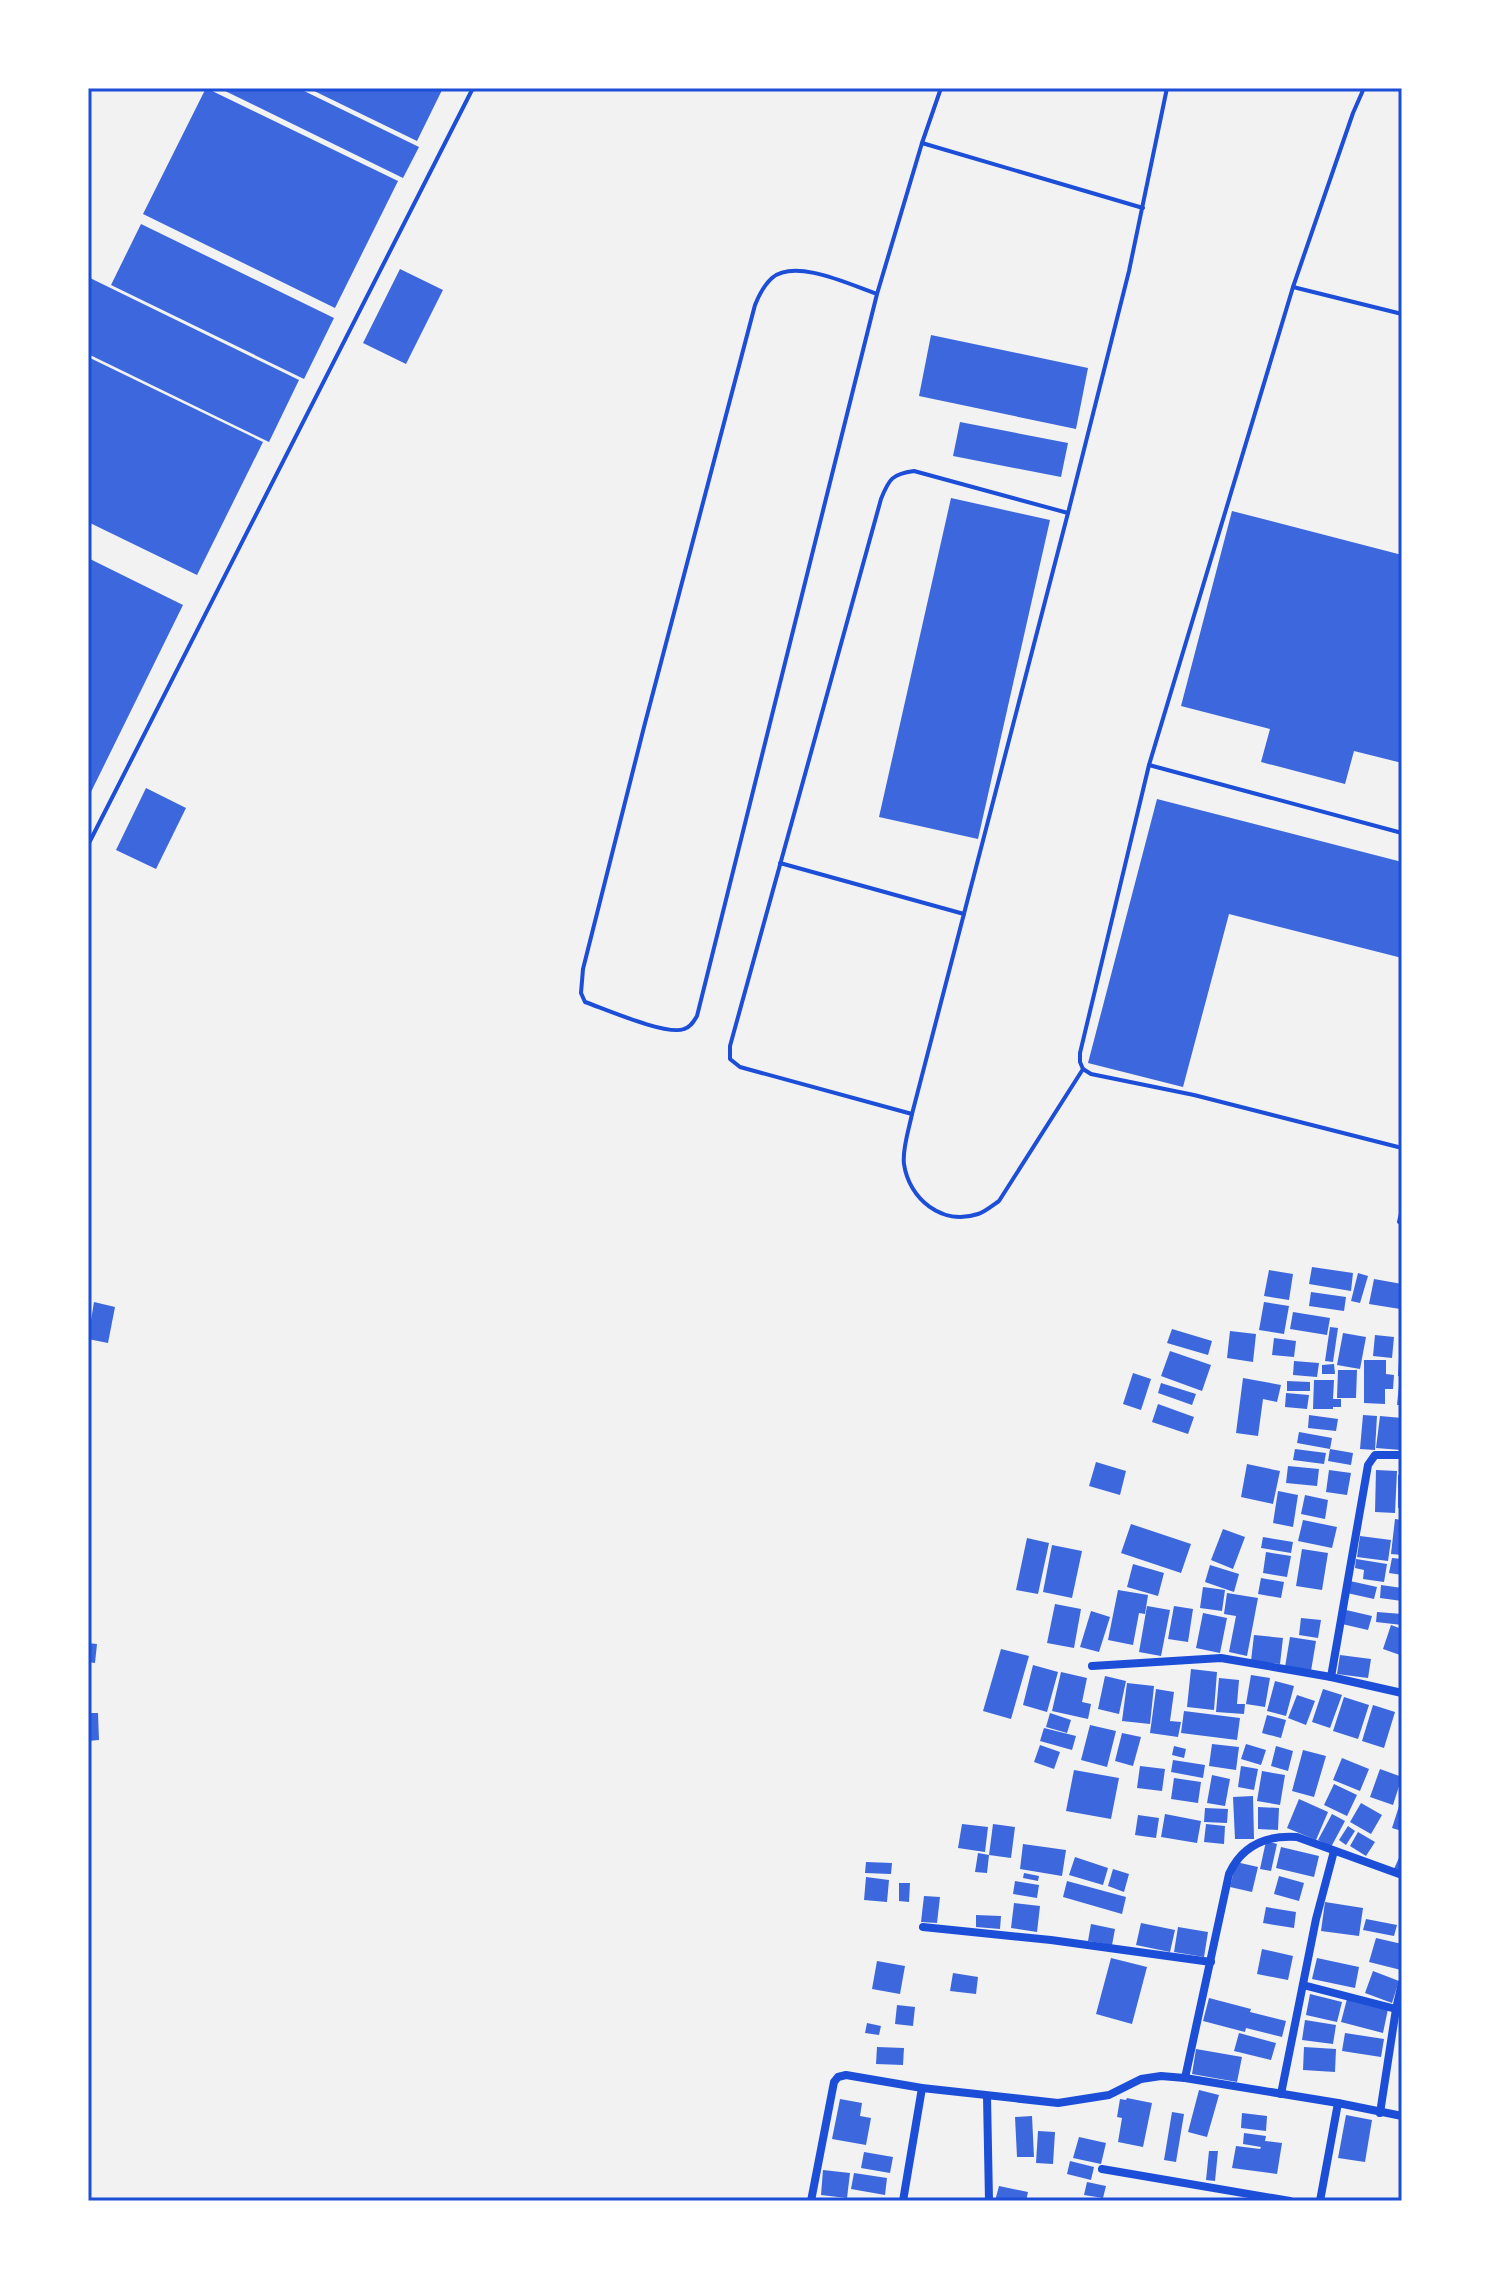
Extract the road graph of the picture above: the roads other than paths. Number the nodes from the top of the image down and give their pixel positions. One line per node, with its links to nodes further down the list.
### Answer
1 (473, 88): 13 (lane)
2 (941, 88): 5 (lane)
3 (1167, 88): 6 (lane)
4 (1364, 88): 7 (lane)
5 (922, 143): 6 (lane); 8 (lane)
6 (1143, 208): 10 (lane)
7 (1293, 287): 9 (lane); 11 (lane)
8 (877, 294): 8 (lane)
9 (1402, 314)
10 (1068, 513): 14 (lane); 15 (lane)
11 (1149, 765): 12 (lane); 16 (lane)
12 (1402, 833)
13 (88, 845)
14 (780, 863): 15 (lane); 17 (lane)
15 (964, 914): 17 (lane)
16 (1083, 1069): 17 (lane); 18 (lane)
17 (912, 1114)
18 (1402, 1148)
19 (1402, 1209): 20 (lane)
20 (1399, 1222)
21 (1402, 1455): 23 (street)
22 (1092, 1666): 23 (street)
23 (1331, 1677): 24 (street)
24 (1402, 1693)
25 (1334, 1851): 26 (street); 28 (street); 30 (street)
26 (1402, 1875)
27 (923, 1927): 28 (street)
28 (1211, 1962): 32 (street)
29 (1402, 1983): 31 (street)
30 (1303, 1985): 31 (street); 34 (street)
31 (1396, 2009): 37 (street)
32 (1185, 2078): 34 (street); 35 (street)
33 (922, 2088): 35 (street); 40 (street); 41 (street)
34 (1281, 2094): 36 (street)
35 (987, 2096): 42 (street)
36 (1338, 2103): 37 (street); 44 (street)
37 (1380, 2113): 38 (street)
38 (1402, 2116)
39 (1102, 2169): 43 (street)
40 (811, 2201)
41 (903, 2201)
42 (989, 2201)
43 (1290, 2201)
44 (1320, 2201)

